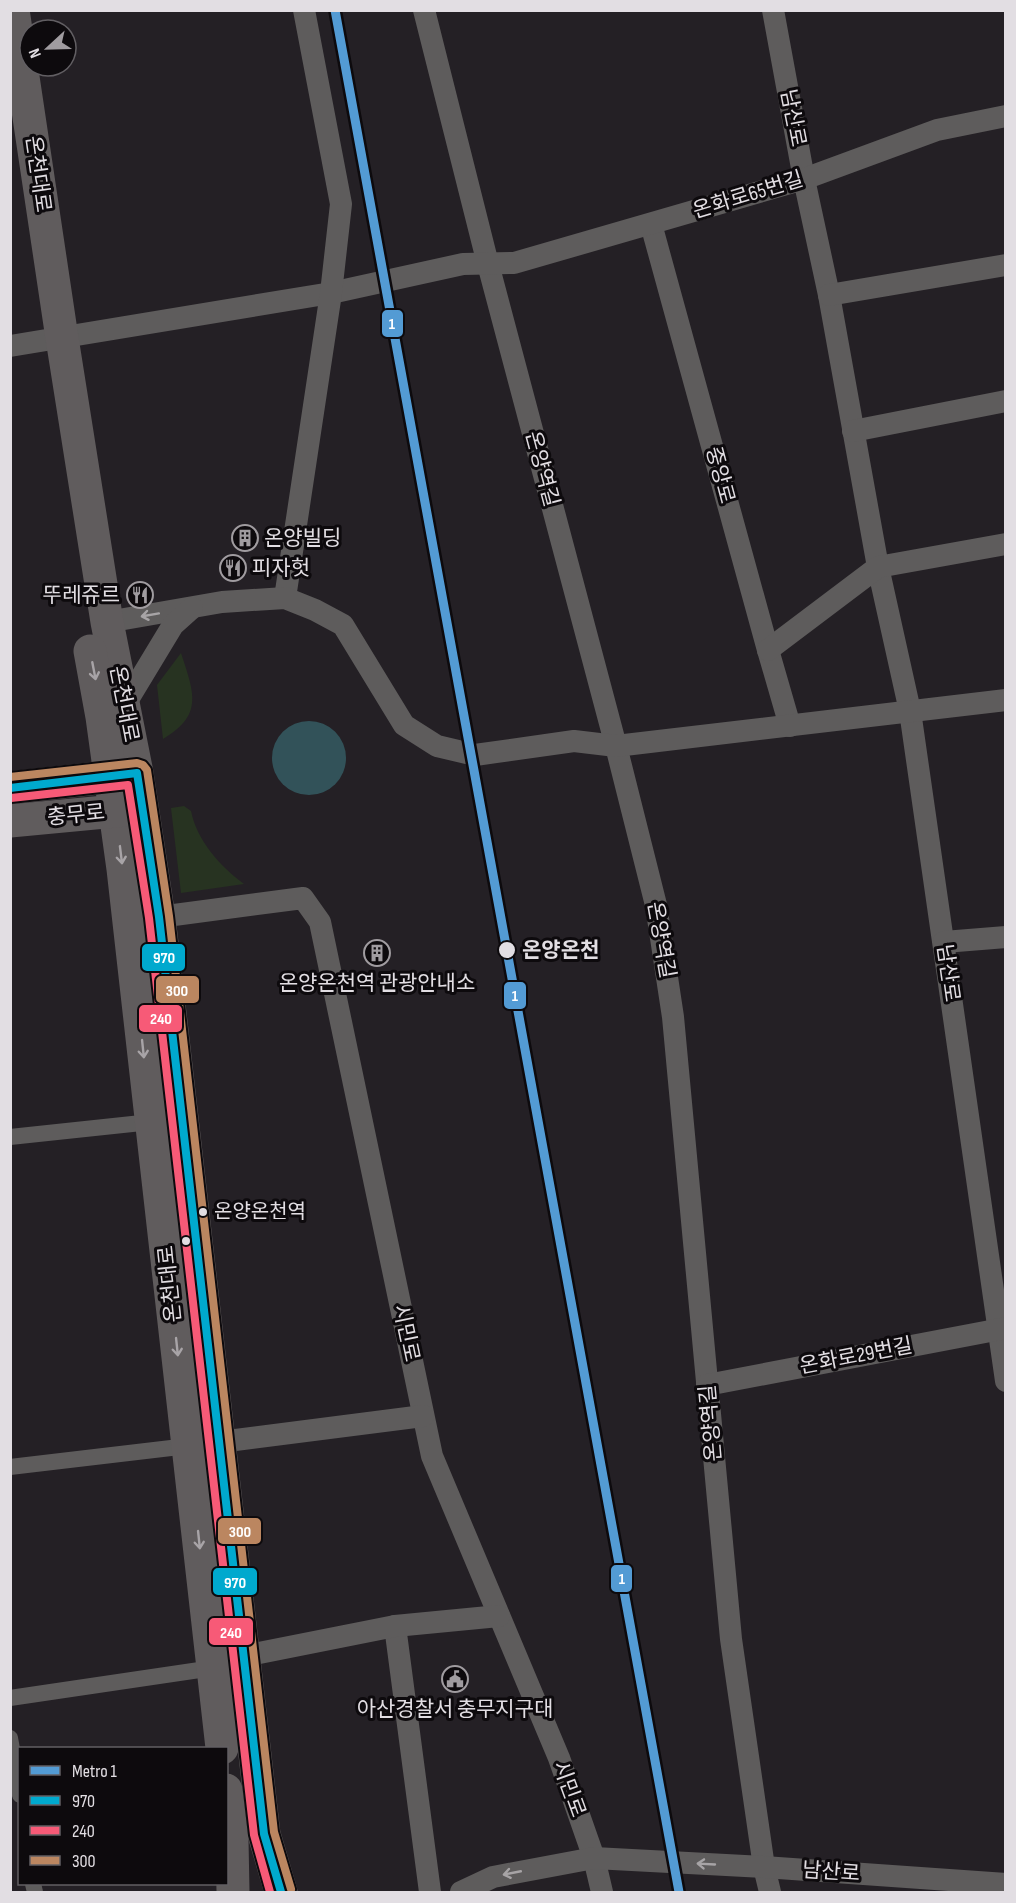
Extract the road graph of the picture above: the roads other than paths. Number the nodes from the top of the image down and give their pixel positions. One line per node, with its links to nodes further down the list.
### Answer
1 (14, 10): 13 (main road, 온천대로)
2 (304, 10): 11 (street)
3 (424, 10): 9 (street, 온양역길)
4 (773, 10): 7 (street, 남산로)
5 (10, 97): 13 (main road, 온천대로)
6 (1005, 116): 7 (street, 온화로65번길)
7 (804, 179): 8 (street, 온화로65번길); 12 (street, 남산로)
8 (651, 225): 9 (street, 온화로65번길); 22 (street, 중앙로)
9 (488, 264): 11 (street); 27 (street, 온양역길)
10 (1005, 265): 12 (street)
11 (331, 293): 13 (street); 19 (street)
12 (829, 295): 16 (street, 남산로)
13 (55, 339): 14 (street); 21 (main road, 온천대로); 24 (main road, 온천대로, one-way to 24)
14 (10, 346)
15 (1005, 401): 16 (street)
16 (853, 431): 18 (street, 남산로)
17 (1005, 544): 18 (street)
18 (878, 567): 22 (street); 25 (street, 남산로)
19 (285, 598): 20 (street); 27 (street)
20 (192, 608): 21 (street, one-way to 21); 24 (street)
21 (107, 622): 24 (main road, 온천대로)
22 (768, 651): 26 (street, 중앙로)
23 (1005, 700): 25 (street)
24 (113, 711): 28 (main road, 온천대로)
25 (910, 711): 26 (street); 34 (street, 남산로)
26 (790, 726): 27 (street)
27 (616, 746): 39 (street, 온양역길)
28 (124, 775): 29 (main road, 충무로); 30 (main road, 온천대로)
29 (10, 788)
30 (129, 810): 31 (main road, 충무로); 32 (main road, 온천대로); 35 (main road, 온천대로, one-way to 35)
31 (10, 821)
32 (159, 918): 40 (street, 시민로); 41 (main road, 온천대로)
33 (1005, 937): 34 (street)
34 (944, 942): 37 (street, 남산로)
35 (151, 1122): 36 (street); 41 (main road, 온천대로, one-way to 41)
36 (10, 1137)
37 (1002, 1328): 38 (street, 남산로); 39 (street, 온화로29번길)
38 (1005, 1380)
39 (707, 1385): 53 (street, 온양역길)
40 (423, 1416): 41 (street); 43 (street, 시민로)
41 (204, 1444): 42 (street); 45 (main road, 온천대로); 46 (main road, 온천대로, one-way to 46)
42 (10, 1467)
43 (499, 1616): 44 (street); 52 (street, 시민로)
44 (395, 1626): 45 (street); 57 (street)
45 (244, 1656): 56 (main road, 온천대로)
46 (213, 1668): 47 (street); 49 (main road, 온천대로)
47 (10, 1698)
48 (10, 1738): 50 (street)
49 (222, 1747)
50 (18, 1784)
51 (228, 1806): 55 (main road)
52 (594, 1858): 53 (street, 남산로, one-way to 52); 58 (street, 남산로, one-way to 58); 59 (street, 시민로)
53 (764, 1867): 54 (street, 남산로); 60 (street, 온양역길)
54 (1005, 1884)
55 (234, 1893)
56 (281, 1893)
57 (430, 1893)
58 (461, 1893)
59 (602, 1893)
60 (770, 1893)

